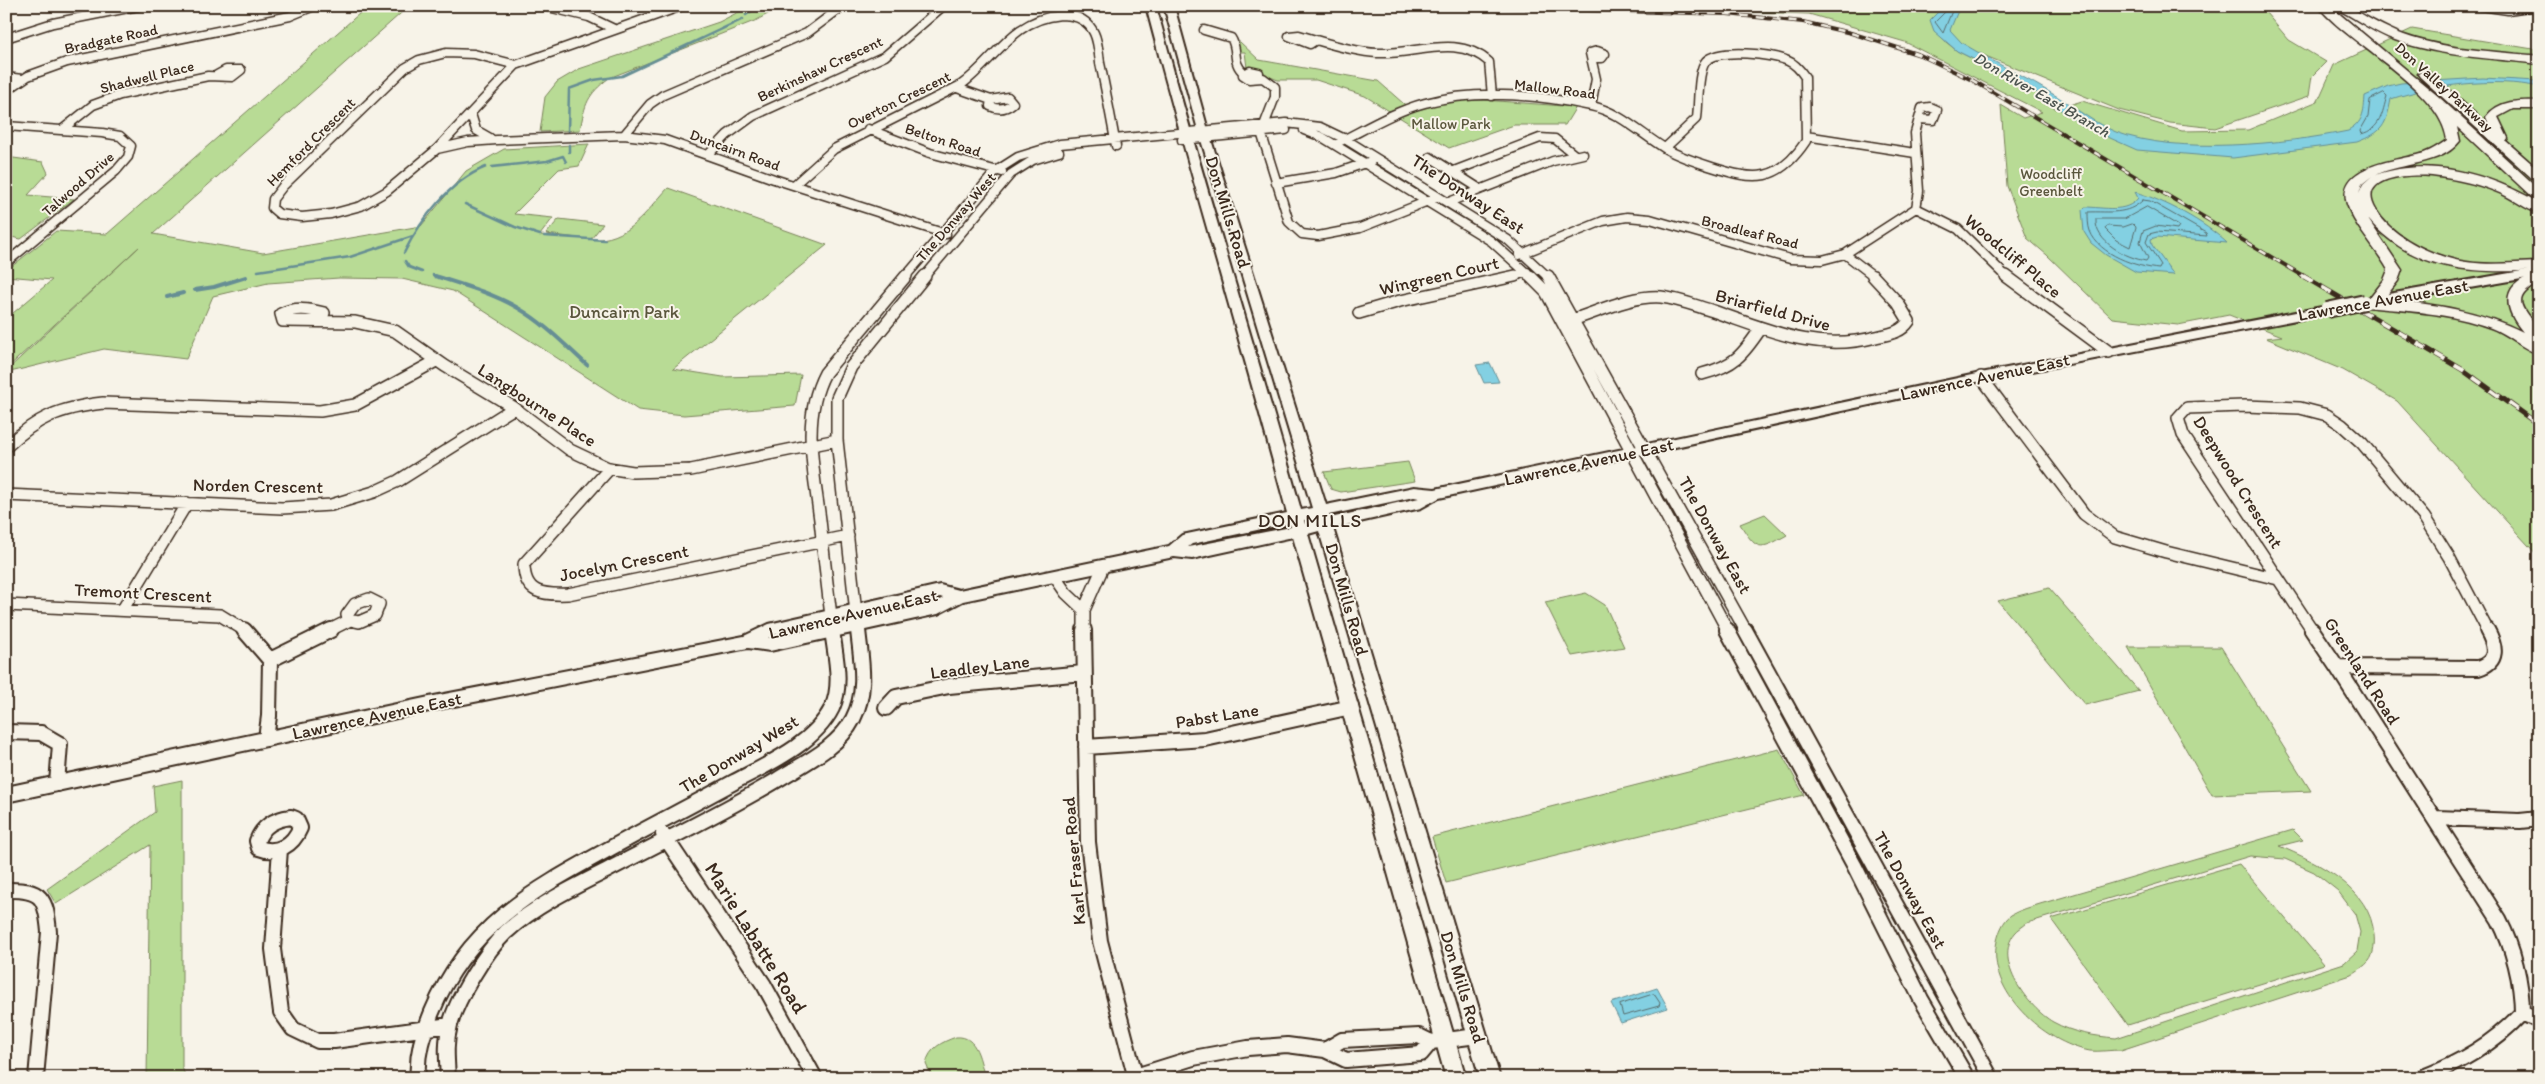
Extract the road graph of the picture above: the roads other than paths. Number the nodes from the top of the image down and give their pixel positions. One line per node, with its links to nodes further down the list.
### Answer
1 (138, 6): 15 (street)
2 (314, 6): 24 (street, Bradgate Road)
3 (544, 6): 13 (street)
4 (682, 6): 13 (street)
5 (843, 6): 40 (street)
6 (943, 6): 51 (street, Berkinshaw Crescent)
7 (1151, 6): 41 (main road, Don Mills Road)
8 (1169, 6): 39 (main road, Don Mills Road)
9 (2323, 6): 29 (highway, Don Valley Parkway)
10 (2481, 6): 11 (street)
11 (2536, 6)
12 (2343, 8): 17 (highway, Don Valley Parkway); 19 (highway)
13 (614, 29): 20 (street)
14 (1204, 30): 34 (street)
15 (6, 38)
16 (1317, 40): 27 (street)
17 (2389, 45)
18 (1594, 58): 31 (street)
19 (2539, 60)
20 (516, 65): 32 (street); 48 (street, Hemford Crescent)
21 (2417, 68): 49 (highway, Don Valley Parkway)
22 (217, 75): 37 (street, Shadwell Place)
23 (6, 77): 24 (street)
24 (22, 79): 26 (street, Bradgate Road)
25 (958, 88): 28 (street); 36 (street, Overton Crescent); 45 (street, Overton Crescent)
26 (6, 90)
27 (1492, 96): 31 (street, Mallow Road); 43 (street, Mallow Road)
28 (992, 100)
29 (2435, 100): 63 (highway, Don Valley Parkway); 78 (highway)
30 (2539, 105): 49 (highway)
31 (1591, 106): 47 (street, Mallow Road)
32 (471, 114): 44 (street, Duncairn Road); 48 (street)
33 (1920, 119): 50 (street)
34 (1266, 123): 38 (street); 39 (street, The Donway East); 43 (street, The Donway East)
35 (6, 126): 37 (street, Talwood Drive)
36 (868, 129): 55 (street, Belton Road); 60 (street, Overton Crescent)
37 (63, 130): 73 (street, Talwood Drive)
38 (1261, 132): 39 (street, The Donway East); 46 (street, The Donway East); 59 (street)
39 (1204, 134): 41 (street, The Donway West); 99 (main road, Don Mills Road)
40 (624, 135): 44 (street, Duncairn Road); 51 (street, Duncairn Road)
41 (1186, 136): 45 (street, The Donway West); 100 (main road, Don Mills Road)
42 (1806, 136): 47 (street, Mallow Road); 47 (street); 50 (street)
43 (1345, 139): 46 (street, Mallow Road); 53 (street, The Donway East)
44 (497, 140): 48 (street, Duncairn Road)
45 (1116, 143): 55 (street, The Donway West); 57 (street, The Donway West)
46 (1334, 144): 54 (street, The Donway East)
47 (1665, 148)
48 (437, 149)
49 (2512, 152): 58 (highway, Don Valley Parkway)
50 (1916, 153): 66 (street)
51 (708, 155): 60 (street, Duncairn Road)
52 (1430, 157): 56 (street)
53 (1376, 158): 54 (street); 62 (street, The Donway East)
54 (1366, 163): 59 (street); 64 (street, The Donway East)
55 (996, 171): 57 (street, Belton Road); 68 (street, The Donway West)
56 (1454, 171): 61 (street); 61 (street)
57 (1010, 174): 69 (street, The Donway West)
58 (2539, 177)
59 (1276, 183): 64 (street)
60 (794, 185): 68 (street, Duncairn Road)
61 (1480, 189): 65 (street)
62 (1439, 196): 64 (street); 65 (street, The Donway East)
63 (2539, 196)
64 (1428, 201): 72 (street, The Donway East)
65 (1449, 202): 70 (street, The Donway East)
66 (1916, 208): 71 (street, Broadleaf Road); 85 (street, Woodcliff Place)
67 (2539, 209): 74 (highway)
68 (941, 233): 69 (street, Duncairn Road); 86 (street, The Donway West)
69 (957, 237): 88 (street, The Donway West)
70 (1525, 253): 71 (street, Broadleaf Road); 72 (street, Broadleaf Road); 81 (street, The Donway East)
71 (1845, 254): 82 (street, Briarfield Drive)
72 (1512, 258): 75 (street, The Donway East)
73 (6, 263)
74 (2539, 266)
75 (1527, 272): 79 (street, Wingreen Court); 81 (street, The Donway East)
76 (2539, 272): 78 (main road, Lawrence Avenue East)
77 (2539, 277): 83 (highway)
78 (2370, 301): 84 (highway); 85 (main road, Lawrence Avenue East, bridge)
79 (1359, 313)
80 (320, 320): 87 (street, Langbourne Place)
81 (1569, 321): 82 (street, Briarfield Drive); 95 (street, The Donway East)
82 (1761, 328): 89 (street)
83 (2539, 340)
84 (2539, 349)
85 (2108, 352): 90 (main road, Lawrence Avenue East)
86 (837, 358): 88 (street); 93 (street, The Donway West)
87 (436, 361): 91 (street, Langbourne Place); 94 (street)
88 (855, 361): 92 (street, The Donway West)
89 (1702, 374)
90 (1981, 377): 95 (main road, Lawrence Avenue East); 105 (street)
91 (514, 408): 96 (street, Langbourne Place); 98 (street, Norden Crescent)
92 (837, 440): 93 (street, Langbourne Place); 101 (street, The Donway West)
93 (812, 445): 96 (street, Langbourne Place); 102 (street, The Donway West)
94 (6, 447)
95 (1641, 451): 99 (main road, Lawrence Avenue East); 106 (street, The Donway East); 107 (street, The Donway East)
96 (610, 468): 102 (street, Jocelyn Crescent)
97 (6, 495): 98 (street, Norden Crescent)
98 (187, 503): 109 (street)
99 (1322, 518): 100 (main road, Lawrence Avenue East); 144 (main road, Don Mills Road)
100 (1297, 523): 103 (main road, Lawrence Avenue East); 118 (main road, Don Mills Road)
101 (848, 536): 102 (street, Jocelyn Crescent); 111 (street, The Donway West)
102 (823, 540): 113 (street, The Donway West)
103 (1103, 567): 104 (main road, Lawrence Avenue East); 110 (street, Karl Fraser Road)
104 (1055, 577): 110 (street); 111 (main road, Lawrence Avenue East)
105 (2278, 579): 115 (street, Greenland Road); 115 (street, Deepwood Crescent)
106 (1730, 600): 107 (street); 117 (street, The Donway East)
107 (1714, 603): 119 (street, The Donway East)
108 (6, 605): 109 (street, Tremont Crescent)
109 (123, 609): 114 (street, Tremont Crescent)
110 (1084, 610): 116 (street, Karl Fraser Road)
111 (855, 618): 113 (main road, Lawrence Avenue East); 126 (street, The Donway West)
112 (350, 620): 114 (street)
113 (830, 623): 122 (main road, Lawrence Avenue East); 124 (street, The Donway West)
114 (270, 660): 122 (street)
115 (2337, 667): 128 (street, Greenland Road)
116 (1083, 672): 120 (street, Leadley Lane); 123 (street, Karl Fraser Road)
117 (1787, 704): 119 (street); 130 (street, The Donway East)
118 (1351, 707): 123 (street, Pabst Lane); 145 (main road, Don Mills Road)
119 (1767, 707): 132 (street, The Donway East)
120 (886, 708)
121 (6, 732): 125 (street)
122 (266, 739): 125 (main road, Lawrence Avenue East)
123 (1086, 747): 146 (street, Karl Fraser Road)
124 (743, 777): 126 (street); 131 (street, The Donway West)
125 (57, 784): 127 (main road, Lawrence Avenue East)
126 (754, 793): 133 (street, The Donway West)
127 (6, 795)
128 (2436, 818): 129 (street); 140 (street, Greenland Road)
129 (2539, 819)
130 (1849, 820): 132 (street); 136 (street, The Donway East)
131 (657, 824): 133 (street, Marie Labatte Road); 138 (street, The Donway West)
132 (1832, 824): 137 (street, The Donway East)
133 (666, 839): 139 (street, The Donway West); 150 (street, Marie Labatte Road)
134 (280, 849): 143 (street)
135 (6, 890): 147 (street)
136 (1921, 950): 137 (street); 154 (street, The Donway East)
137 (1899, 953): 153 (street, The Donway East)
138 (462, 955): 139 (street); 143 (street, The Donway West)
139 (487, 955): 142 (street, The Donway West)
140 (2522, 1013): 141 (street); 155 (street)
141 (2539, 1021)
142 (450, 1026): 143 (street); 149 (street, The Donway West)
143 (425, 1029): 148 (street, The Donway West)
144 (1477, 1036): 145 (street); 152 (main road, Don Mills Road)
145 (1438, 1041): 146 (street); 151 (main road, Don Mills Road)
146 (1132, 1076)
147 (36, 1078)
148 (418, 1078)
149 (448, 1078)
150 (815, 1078)
151 (1456, 1078)
152 (1490, 1078)
153 (1967, 1078)
154 (1991, 1078)
155 (2421, 1078)

